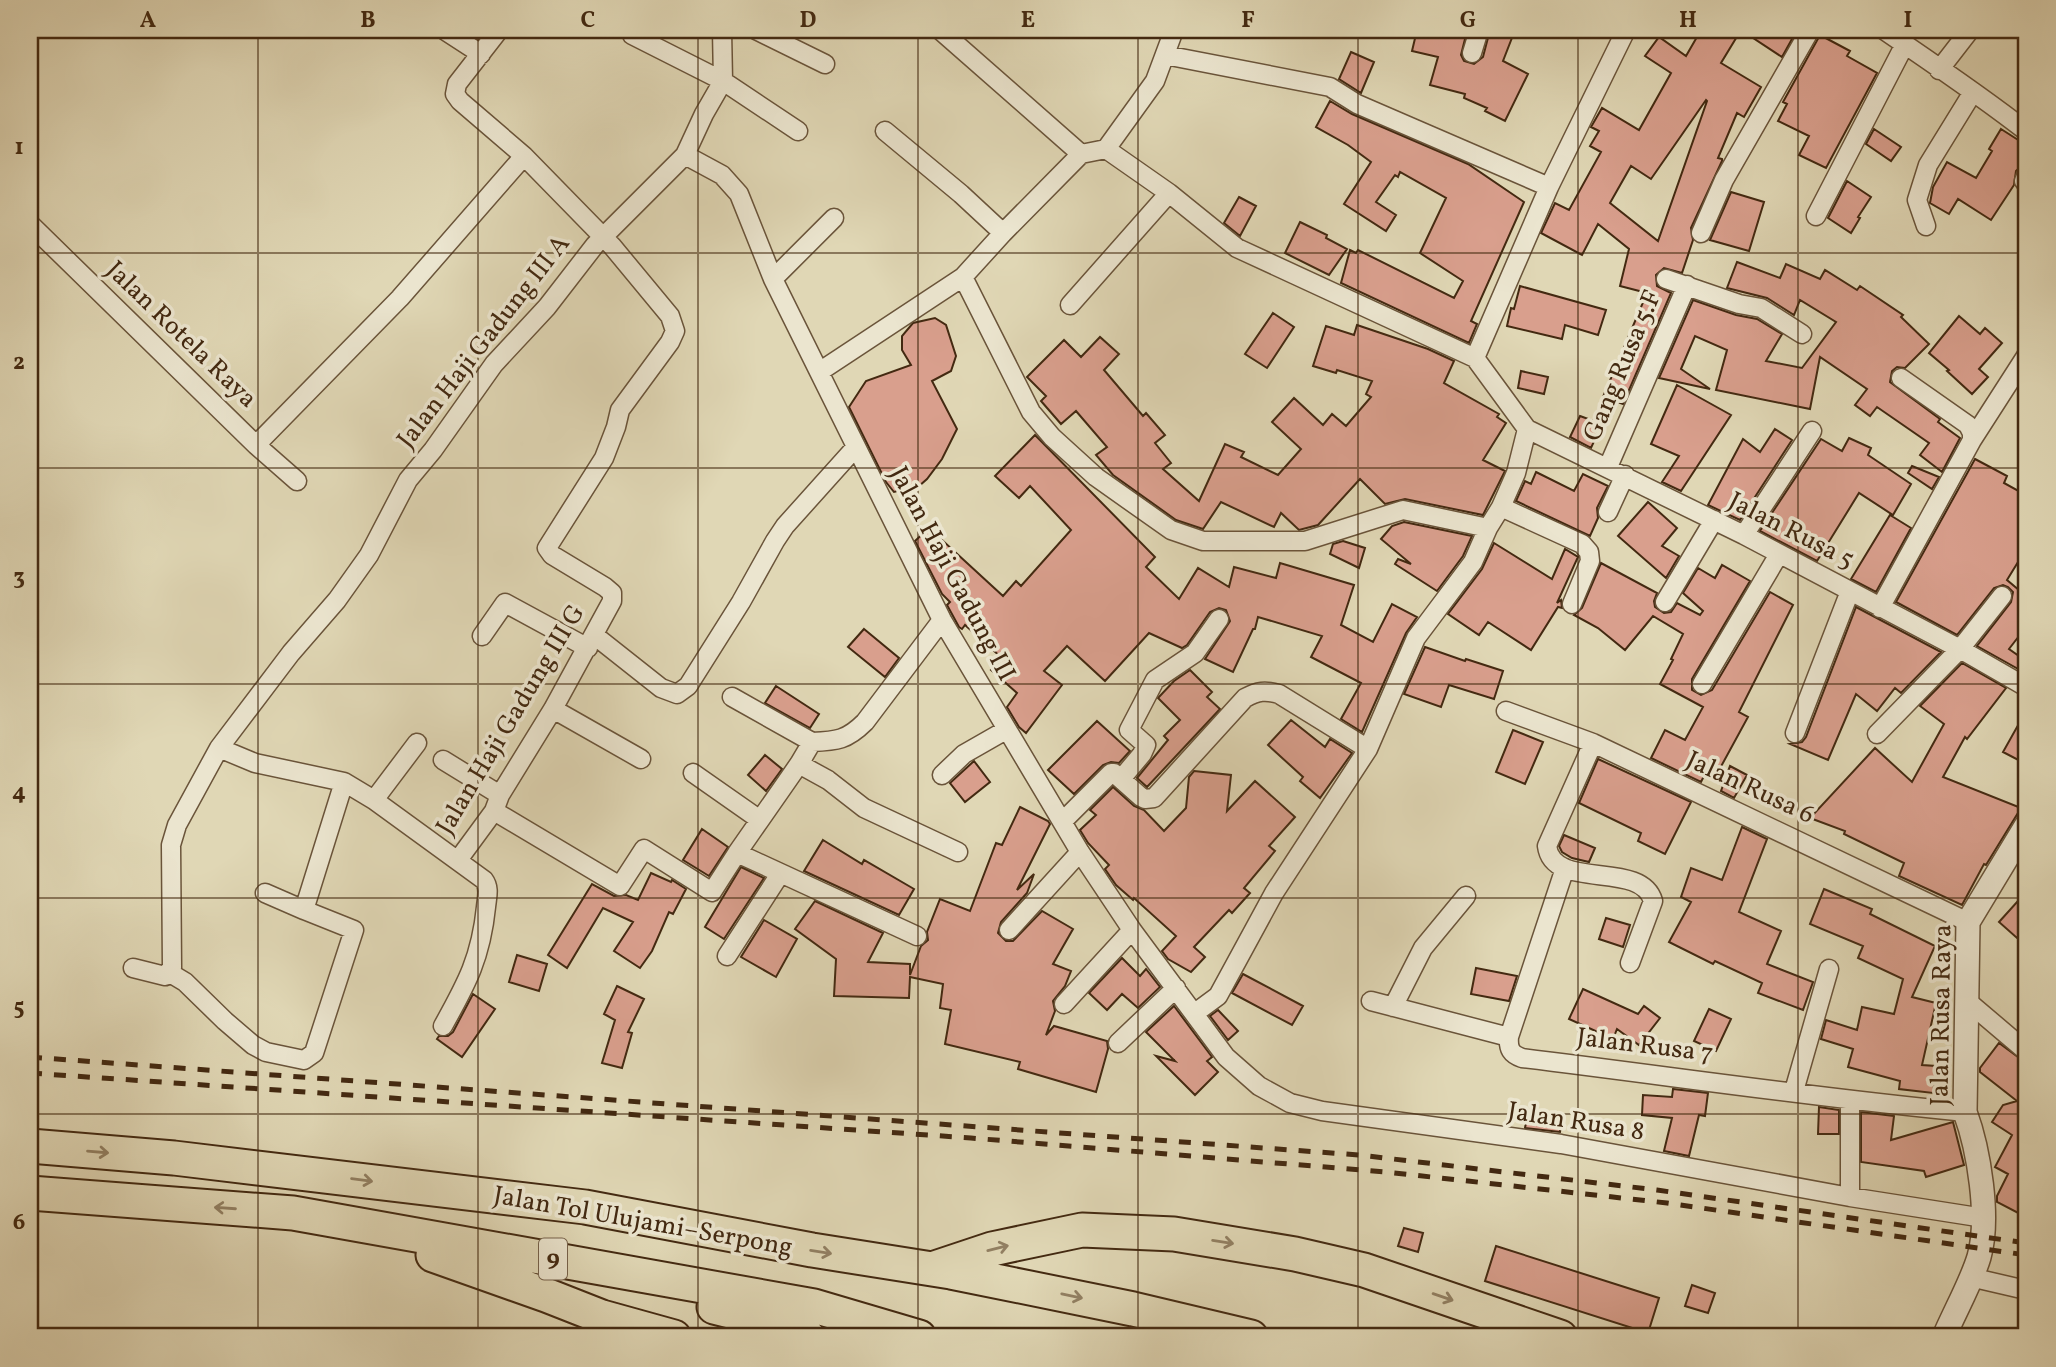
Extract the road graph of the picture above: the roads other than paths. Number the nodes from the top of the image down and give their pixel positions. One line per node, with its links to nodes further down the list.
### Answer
1 (444, 30): 15 (street)
2 (499, 30): 15 (street)
3 (722, 30): 19 (street)
4 (756, 30): 17 (street)
5 (940, 30): 25 (street)
6 (1174, 30): 16 (street)
7 (1479, 30): 14 (street)
8 (1626, 30): 28 (street)
9 (1810, 30): 35 (street)
10 (1884, 30): 13 (street)
11 (1970, 30): 18 (street)
12 (632, 35): 19 (street)
13 (1905, 44): 18 (street); 30 (street)
14 (1472, 53)
15 (481, 54): 27 (street, Jalan Haji Gadung III G)
16 (1165, 55): 24 (street); 28 (street)
17 (825, 64)
18 (1939, 70): 20 (street)
19 (723, 81): 21 (street); 26 (street)
20 (1973, 92): 23 (street); 33 (street)
21 (798, 131)
22 (885, 131): 34 (street)
23 (2026, 131)
24 (1106, 149): 25 (street); 29 (street)
25 (1081, 154): 34 (street)
26 (685, 155): 36 (street); 38 (street, Jalan Haji Gadung III)
27 (524, 156): 36 (street, Jalan Haji Gadung III G); 50 (street)
28 (1549, 187): 44 (street)
29 (1169, 193): 41 (street); 44 (street)
30 (1815, 216)
31 (834, 218): 38 (street)
32 (30, 225): 50 (street, Jalan Rotela Raya)
33 (1926, 226)
34 (1003, 233): 37 (street)
35 (1702, 233)
36 (603, 237): 69 (street, Jalan Haji Gadung III G); 82 (street, Jalan Haji Gadung III A)
37 (963, 277): 45 (street); 58 (street)
38 (772, 279): 45 (street, Jalan Haji Gadung III)
39 (1666, 279): 40 (street)
40 (1687, 285): 42 (street); 52 (street, Gang Rusa 5.F)
41 (1070, 305)
42 (1802, 334)
43 (2026, 356): 49 (street)
44 (1475, 358): 47 (street)
45 (819, 372): 51 (street, Jalan Haji Gadung III)
46 (1901, 378): 49 (street)
47 (1527, 429): 52 (street, Jalan Rusa 5); 55 (street)
48 (1812, 430): 59 (street)
49 (1972, 440): 65 (street)
50 (256, 445): 54 (street, Jalan Rotela Raya)
51 (855, 448): 67 (street, Jalan Haji Gadung III); 69 (street)
52 (1608, 467): 53 (street, Jalan Rusa 5)
53 (1625, 475): 56 (street); 57 (street, Jalan Rusa 5)
54 (298, 481)
55 (1501, 506): 58 (street); 64 (street)
56 (1608, 512)
57 (1714, 520): 59 (street, Jalan Rusa 5); 63 (street)
58 (1488, 528): 83 (street)
59 (1744, 535): 60 (street, Jalan Rusa 5)
60 (1779, 554): 61 (street, Jalan Rusa 5); 71 (street)
61 (1850, 591): 65 (street, Jalan Rusa 5); 77 (street)
62 (2002, 596): 70 (street)
63 (1665, 602)
64 (1572, 604)
65 (1880, 608): 70 (street, Jalan Rusa 5)
66 (1219, 619): 89 (street)
67 (942, 620): 76 (street, Jalan Haji Gadung III); 79 (street)
68 (482, 636): 69 (street)
69 (591, 642): 74 (street, Jalan Haji Gadung III G)
70 (1960, 649): 72 (street, Jalan Rusa 5); 78 (street)
71 (1702, 684)
72 (2026, 687)
73 (732, 697): 79 (street)
74 (554, 709): 85 (street); 92 (street, Jalan Haji Gadung III G)
75 (1506, 711): 81 (street, Jalan Rusa 6)
76 (1006, 730): 88 (street); 94 (street, Jalan Haji Gadung III)
77 (1795, 733)
78 (1877, 734)
79 (812, 741): 86 (street)
80 (417, 743): 91 (street)
81 (1592, 743): 100 (street); 105 (street, Jalan Rusa 6)
82 (219, 748): 90 (street); 113 (street, Jalan Haji Gadung III A)
83 (1368, 749): 89 (street); 119 (street)
84 (443, 760): 92 (street)
85 (641, 760)
86 (799, 764): 93 (street); 96 (street)
87 (693, 773): 93 (street)
88 (942, 775)
89 (1121, 779): 94 (street)
90 (344, 782): 91 (street); 104 (street)
91 (374, 800): 99 (street)
92 (497, 803): 98 (street); 99 (street, Jalan Haji Gadung III G)
93 (762, 816): 98 (street)
94 (1063, 821): 97 (street, Jalan Haji Gadung III)
95 (2026, 826): 105 (street, Jalan Rusa Raya)
96 (958, 852)
97 (1080, 852): 106 (street); 107 (street, Jalan Haji Gadung III)
98 (737, 853): 101 (street)
99 (458, 860): 120 (street)
100 (1564, 868): 110 (street); 121 (street)
101 (780, 874): 108 (street); 109 (street)
102 (265, 893): 104 (street)
103 (1466, 896): 118 (street)
104 (304, 910): 113 (street)
105 (1968, 922): 115 (street, Jalan Rusa Raya)
106 (1009, 930)
107 (1132, 930): 114 (street, Jalan Haji Gadung III); 117 (street)
108 (917, 936)
109 (727, 956)
110 (1630, 963)
111 (133, 968): 113 (street)
112 (1829, 969): 124 (street)
113 (170, 973)
114 (1176, 988): 119 (street, Jalan Haji Gadung III); 122 (street)
115 (1966, 1000): 123 (street); 126 (street, Jalan Rusa Raya)
116 (1371, 1001): 118 (street)
117 (1064, 1004)
118 (1393, 1007): 121 (street)
119 (1195, 1013): 129 (street, Jalan Rusa 8)
120 (443, 1026)
121 (1509, 1037): 124 (street, Jalan Rusa 7)
122 (1118, 1043)
123 (2026, 1051)
124 (1794, 1091): 125 (street, Jalan Rusa 7)
125 (1850, 1101): 126 (street, Jalan Rusa 7); 129 (street)
126 (1965, 1112): 131 (street, Jalan Rusa Raya)
127 (30, 1146): 133 (highway, Jalan Tol Ulujami–Serpong / 9, one-way to 133)
128 (30, 1193): 130 (highway, Jalan Tol Ulujami–Serpong / 9, one-way to 128)
129 (1850, 1197): 131 (street, Jalan Rusa 8)
130 (293, 1213): 132 (highway); 141 (highway, Jalan Tol Ulujami–Serpong / 9)
131 (1984, 1218): 134 (street, Jalan Rusa Raya)
132 (441, 1257): 136 (highway); 140 (highway)
133 (933, 1269): 137 (highway, one-way to 137); 142 (highway, Jalan Tol Ulujami–Serpong / 9, one-way to 142)
134 (1970, 1278): 135 (street); 143 (street, Jalan Rusa Raya)
135 (2026, 1290)
136 (602, 1318): 138 (highway); 139 (highway)
137 (1552, 1335)
138 (635, 1337)
139 (674, 1337)
140 (808, 1337)
141 (919, 1337)
142 (1251, 1337)
143 (1944, 1337)

